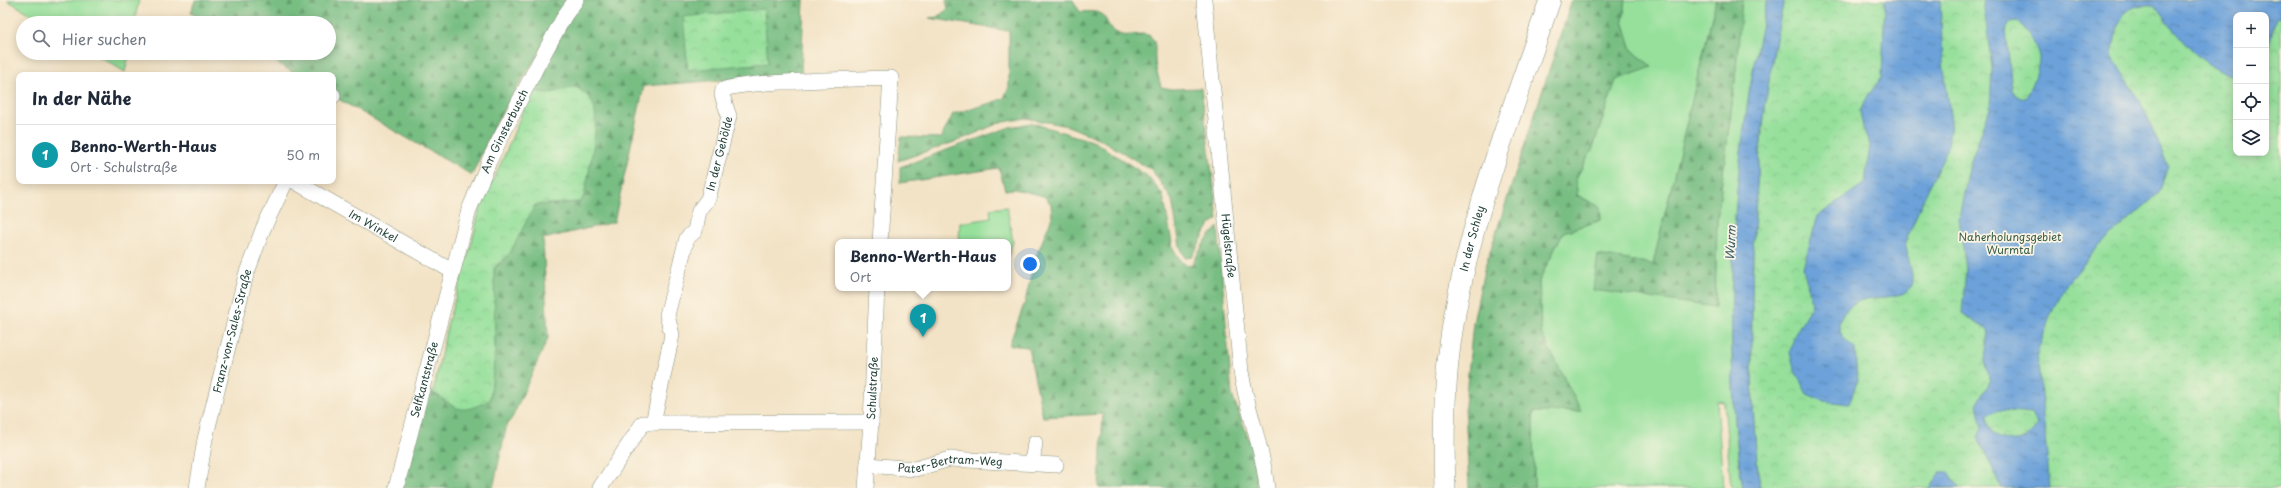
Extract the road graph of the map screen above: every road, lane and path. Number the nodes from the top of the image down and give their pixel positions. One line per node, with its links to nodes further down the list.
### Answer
1 (576, 0): 7 (street, Am Ginsterbusch)
2 (1204, 0): 19 (street, Hügelstraße)
3 (1550, 0): 20 (street, In der Schley)
4 (285, 184): 15 (street, Franz-von-Sales-Straße)
5 (299, 184): 7 (street, Im Winkel)
6 (880, 239): 10 (street, In der Gehölde)
7 (452, 271): 16 (street, Selfkantstraße)
8 (877, 291): 9 (street, Schulstraße)
9 (871, 422): 10 (street); 13 (street, Schulstraße)
10 (654, 423): 17 (street)
11 (1035, 443): 12 (street)
12 (1032, 463): 13 (street, Pater-Bertram-Weg); 14 (street, Pater-Bertram-Weg)
13 (868, 465): 18 (street, Schulstraße)
14 (1056, 465)
15 (197, 488)
16 (396, 488)
17 (600, 488)
18 (866, 488)
19 (1267, 488)
20 (1445, 488)

